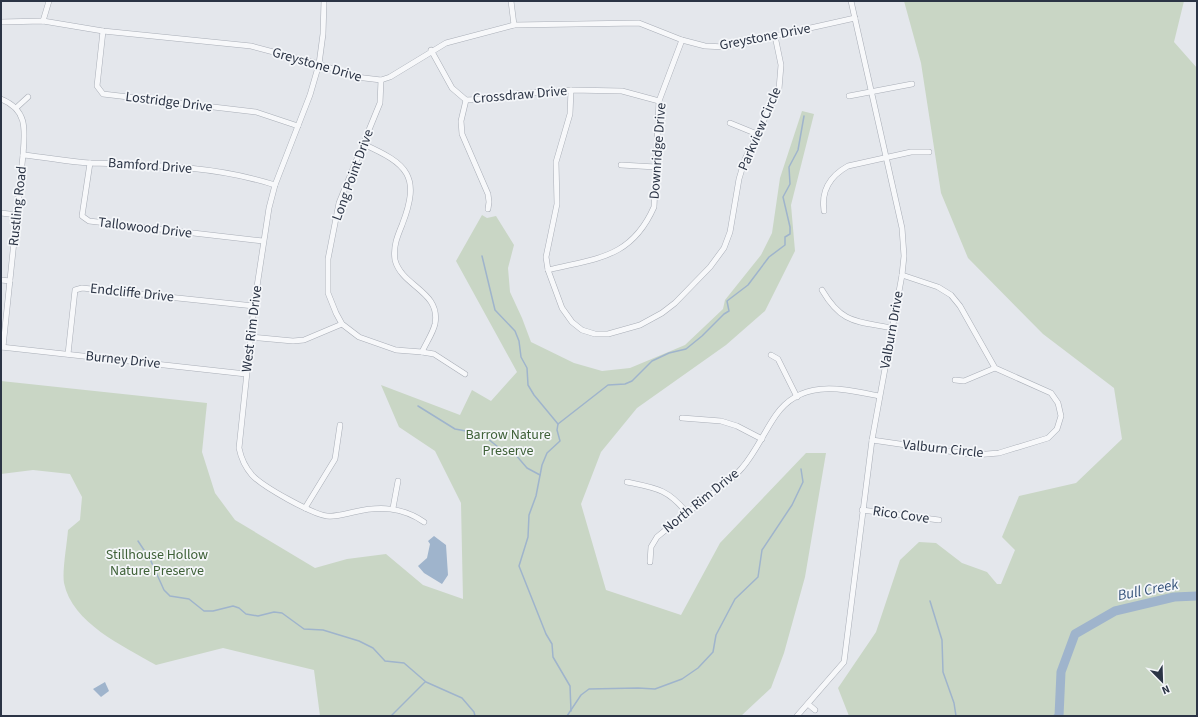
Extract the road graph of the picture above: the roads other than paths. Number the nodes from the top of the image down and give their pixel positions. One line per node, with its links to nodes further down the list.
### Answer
1 (49, 1): 6 (street)
2 (324, 1): 13 (street, West Rim Drive)
3 (511, 1): 8 (street)
4 (851, 1): 5 (street, Valburn Drive)
5 (855, 18): 10 (street, Greystone Drive); 17 (street, Valburn Drive)
6 (43, 21): 7 (street, Greystone Drive); 9 (street, Greystone Drive)
7 (1, 22)
8 (514, 25): 11 (street, Greystone Drive); 12 (street, Greystone Drive)
9 (103, 31): 13 (street, Greystone Drive); 25 (street, Lostridge Drive)
10 (775, 36): 11 (street, Greystone Drive); 26 (street, Parkview Circle)
11 (682, 40): 22 (street, Downridge Drive)
12 (431, 50): 14 (street, Greystone Drive); 21 (street, Crossdraw Drive)
13 (319, 64): 14 (street, Greystone Drive); 25 (street, West Rim Drive)
14 (381, 80): 27 (street, Long Point Drive)
15 (912, 84): 17 (street)
16 (571, 90): 21 (street, Crossdraw Drive); 22 (street, Crossdraw Drive); 40 (street, Parkview Circle)
17 (873, 92): 18 (street); 30 (street, Valburn Drive)
18 (849, 96)
19 (28, 97): 23 (street)
20 (1, 99): 23 (street)
21 (466, 100): 35 (street)
22 (659, 101): 33 (street, Downridge Drive)
23 (16, 108): 29 (street, Rustling Road)
24 (730, 123): 26 (street)
25 (298, 126): 34 (street, West Rim Drive)
26 (757, 134): 40 (street, Parkview Circle)
27 (363, 144): 46 (street, Long Point Drive); 50 (street)
28 (929, 152): 30 (street)
29 (24, 155): 31 (street, Bamford Drive); 38 (street, Rustling Road)
30 (887, 157): 36 (street); 41 (street, Valburn Drive)
31 (90, 163): 34 (street, Bamford Drive); 39 (street, Tallowood Drive)
32 (621, 165): 33 (street)
33 (656, 167): 40 (street, Downridge Drive)
34 (276, 184): 39 (street, West Rim Drive)
35 (488, 209)
36 (824, 212)
37 (1, 213): 38 (street)
38 (17, 215): 43 (street, Rustling Road)
39 (263, 241): 45 (street, West Rim Drive)
40 (548, 270)
41 (902, 275): 47 (street, Valburn Drive); 53 (street)
42 (1, 280): 43 (street)
43 (10, 281): 49 (street, Rustling Road)
44 (822, 290): 47 (street)
45 (254, 306): 48 (street, West Rim Drive); 51 (street, Endcliffe Drive)
46 (342, 324): 48 (street); 50 (street, Long Point Drive)
47 (892, 328): 58 (street, Valburn Drive)
48 (250, 337): 54 (street, West Rim Drive)
49 (2, 347): 51 (street, Burney Drive)
50 (422, 352): 55 (street, Long Point Drive)
51 (68, 354): 54 (street, Burney Drive)
52 (771, 355): 57 (street)
53 (995, 368): 56 (street); 62 (street, Valburn Circle)
54 (246, 374): 65 (street, West Rim Drive)
55 (465, 374)
56 (955, 380)
57 (797, 396): 58 (street, North Rim Drive); 61 (street, North Rim Drive)
58 (879, 396): 62 (street, Valburn Drive)
59 (682, 418): 61 (street)
60 (340, 425): 65 (street)
61 (762, 439): 68 (street, North Rim Drive)
62 (872, 440): 67 (street, Valburn Drive)
63 (398, 481): 66 (street)
64 (627, 482): 68 (street)
65 (305, 508): 66 (street, West Rim Drive)
66 (393, 508): 70 (street, West Rim Drive)
67 (862, 510): 69 (street, Rico Cove); 72 (street, Valburn Drive)
68 (687, 513): 71 (street, North Rim Drive)
69 (939, 520)
70 (424, 522)
71 (650, 562)
72 (808, 704): 73 (street); 74 (street)
73 (815, 710)
74 (797, 716)

